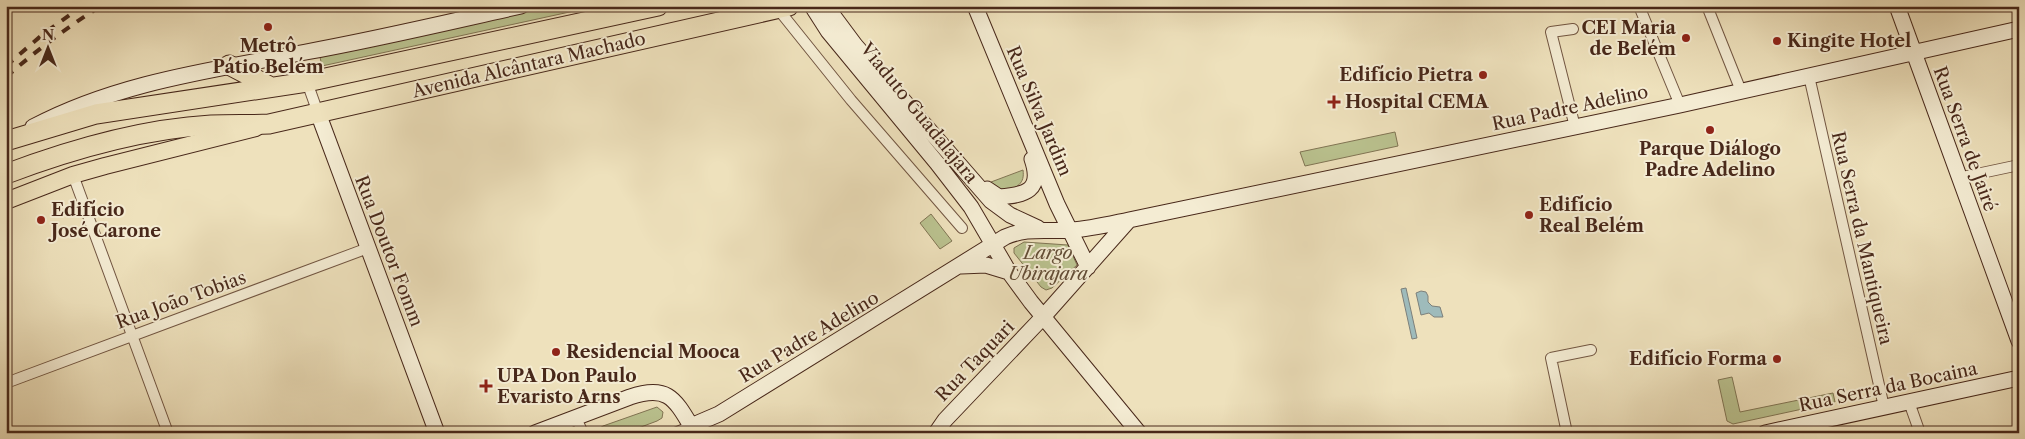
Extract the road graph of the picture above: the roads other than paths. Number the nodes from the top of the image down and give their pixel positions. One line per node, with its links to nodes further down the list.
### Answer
1 (520, 6): 13 (street, Avenida Alcântara Machado)
2 (658, 6): 15 (highway, Avenida Alcântara Machado)
3 (812, 6): 34 (street, Viaduto Guadalajara)
4 (826, 6): 28 (street, Viaduto Guadalajara)
5 (975, 6): 22 (street, Rua Silva Jardim)
6 (1639, 6): 18 (street)
7 (1707, 6): 17 (street)
8 (1897, 6): 12 (street, Rua Serra de Jairé)
9 (783, 7): 19 (highway, Avenida Alcântara Machado); 31 (street)
10 (1573, 28): 21 (street)
11 (2019, 30): 12 (street, Rua Padre Adelino)
12 (1914, 52): 14 (street, Rua Padre Adelino); 27 (street, Rua Serra de Jairé)
13 (229, 65): 16 (highway); 23 (street, Avenida Alcântara Machado)
14 (1808, 76): 17 (street, Rua Padre Adelino); 46 (street, Rua Serra da Mantiqueira)
15 (307, 82): 16 (highway, Avenida Alcântara Machado); 19 (street, Rua Doutor Fomm)
16 (271, 87): 23 (highway, Avenida Alcântara Machado)
17 (1741, 91): 18 (street, Rua Padre Adelino)
18 (1680, 105): 21 (street, Rua Padre Adelino)
19 (318, 113): 20 (highway, Avenida Alcântara Machado); 35 (street, Rua Doutor Fomm)
20 (269, 124): 25 (highway, Avenida Alcântara Machado); 26 (main road, Avenida Alcântara Machado)
21 (1575, 127): 30 (street, Rua Padre Adelino)
22 (1030, 139): 28 (street); 33 (street, Rua Silva Jardim)
23 (6, 141)
24 (2019, 165): 27 (street)
25 (6, 174)
26 (73, 175): 29 (main road, Avenida Alcântara Machado); 40 (street)
27 (1958, 178): 41 (street, Rua Serra de Jairé)
28 (974, 182): 32 (street, Viaduto Guadalajara)
29 (6, 201)
30 (1129, 220): 33 (street); 37 (street)
31 (962, 228)
32 (1041, 230): 33 (street); 34 (street)
33 (1069, 231): 37 (street)
34 (993, 245): 36 (street, Rua Padre Adelino); 38 (street)
35 (368, 248): 40 (street, Rua João Tobias); 51 (street, Rua Doutor Fomm)
36 (960, 266): 38 (street, Rua Padre Adelino); 48 (street, Rua Padre Adelino)
37 (1088, 267): 39 (street)
38 (1009, 272): 39 (street)
39 (1043, 317): 55 (street, Rua Taquari); 56 (street)
40 (132, 336): 44 (street, Rua João Tobias); 50 (street)
41 (2019, 341)
42 (1591, 350): 57 (street)
43 (2019, 378): 45 (street, Rua Serra da Bocaina)
44 (6, 383)
45 (1909, 402): 46 (street, Rua Serra da Bocaina); 59 (street)
46 (1884, 407): 49 (street, Rua Serra da Bocaina)
47 (576, 418): 48 (street); 52 (street); 53 (street)
48 (691, 426): 54 (street, Rua Padre Adelino)
49 (1813, 428): 58 (street, Rua Serra da Bocaina)
50 (168, 433)
51 (437, 433)
52 (535, 433)
53 (583, 433)
54 (675, 433)
55 (936, 433)
56 (1139, 433)
57 (1567, 433)
58 (1765, 433)
59 (1920, 433)

